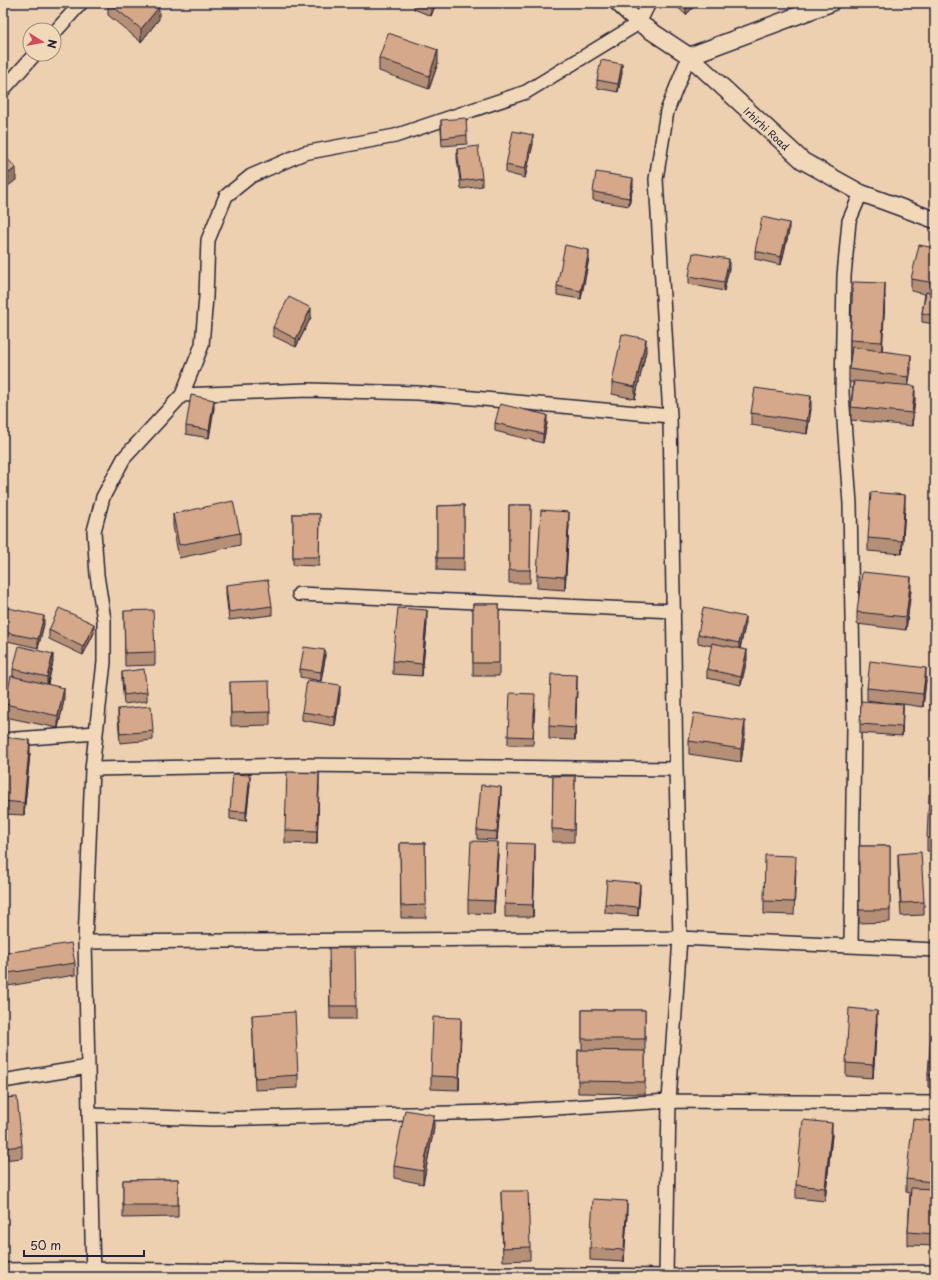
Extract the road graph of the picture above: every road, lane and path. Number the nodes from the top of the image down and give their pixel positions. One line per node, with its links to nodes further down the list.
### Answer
1 (81, 3): 6 (street)
2 (618, 3): 5 (street, Irhirhi Road)
3 (649, 3): 5 (street)
4 (831, 3): 7 (street)
5 (639, 22): 7 (street, Irhirhi Road); 12 (street)
6 (62, 24)
7 (689, 56): 10 (street, Irhirhi Road); 13 (street)
8 (28, 62): 9 (street)
9 (3, 90)
10 (861, 194): 11 (street, Irhirhi Road); 22 (street)
11 (935, 220)
12 (182, 395): 13 (street); 16 (street)
13 (670, 416): 15 (street)
14 (299, 594): 15 (street)
15 (674, 611): 18 (street)
16 (96, 733): 17 (street); 19 (street)
17 (3, 740)
18 (676, 769): 19 (street); 20 (street)
19 (92, 770): 21 (street)
20 (680, 938): 21 (street); 22 (street); 26 (street)
21 (85, 942): 24 (street)
22 (851, 946): 23 (street)
23 (935, 950)
24 (88, 1067): 25 (street); 28 (street)
25 (3, 1081)
26 (669, 1101): 27 (street); 28 (street); 32 (street)
27 (935, 1103)
28 (89, 1115): 31 (street)
29 (3, 1270): 31 (street)
30 (935, 1272): 32 (street)
31 (93, 1273): 32 (street)
32 (666, 1276)

